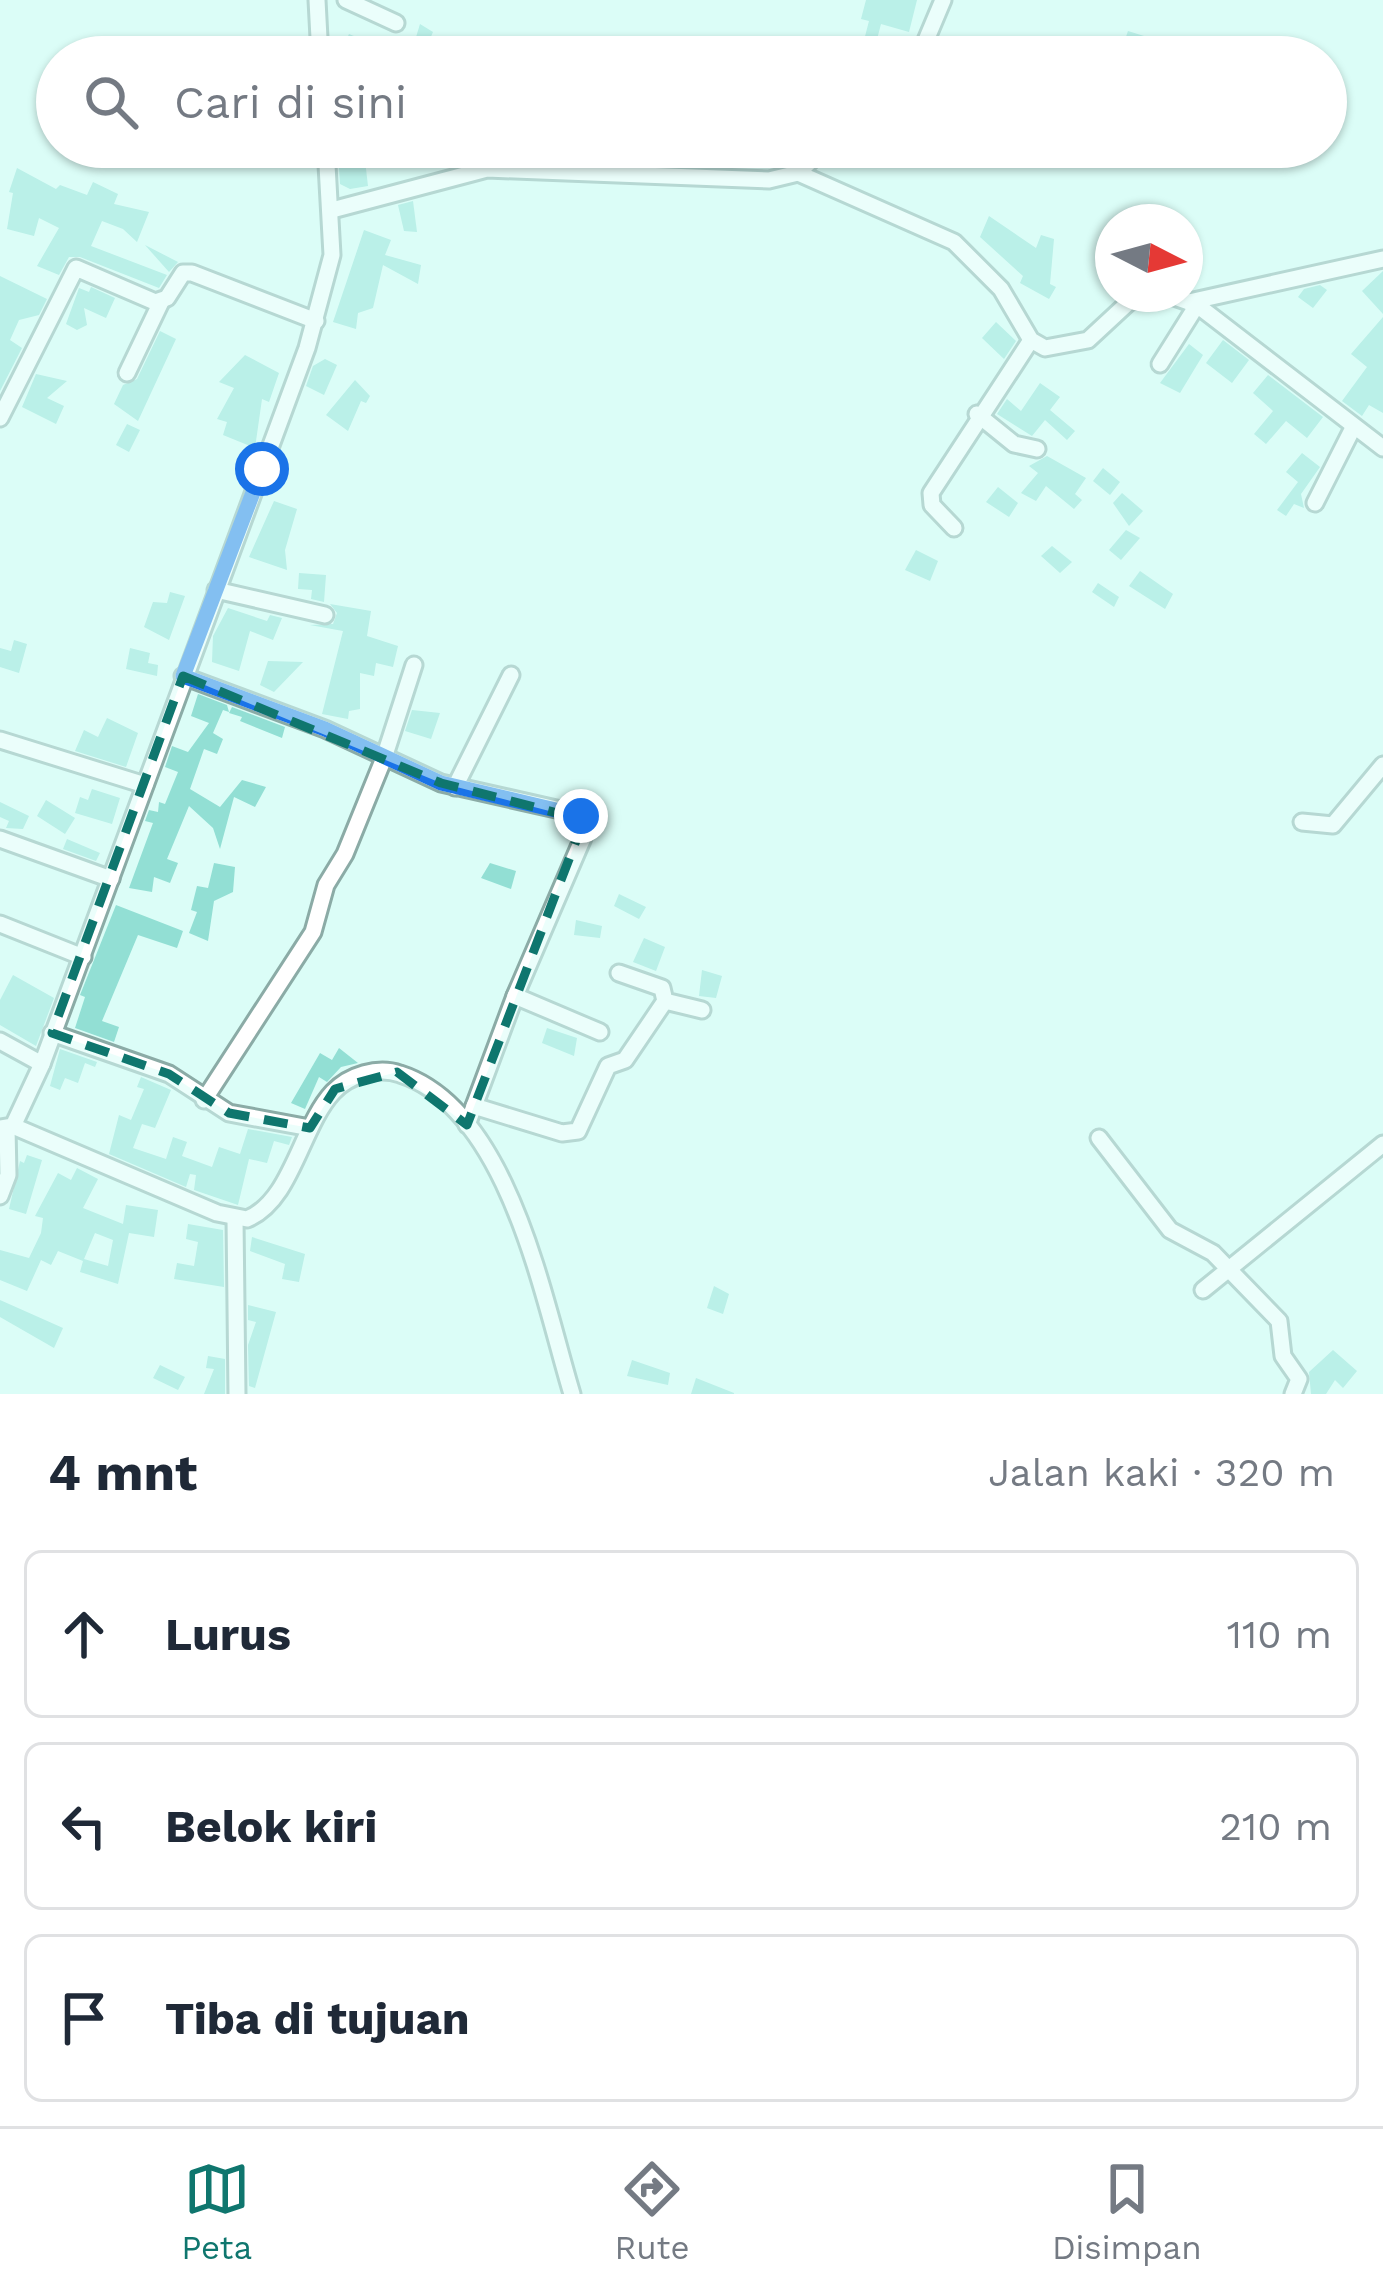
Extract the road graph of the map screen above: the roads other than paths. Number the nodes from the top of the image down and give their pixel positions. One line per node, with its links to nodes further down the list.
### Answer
1 (316, 0): 5 (street)
2 (346, 0): 4 (street)
3 (943, 0): 6 (street)
4 (396, 23)
5 (319, 36)
6 (928, 36)
7 (328, 168): 10 (street)
8 (803, 168): 9 (street)
9 (798, 173): 10 (street); 18 (street)
10 (332, 210): 17 (street)
11 (1382, 261): 12 (street)
12 (1203, 301)
13 (161, 302): 17 (street); 20 (street); 22 (street)
14 (1203, 311): 23 (street)
15 (1118, 312): 18 (street)
16 (1188, 312): 19 (street)
17 (316, 321): 28 (street)
18 (1030, 340): 21 (street)
19 (1160, 364)
20 (127, 373)
21 (977, 414): 25 (street); 27 (street)
22 (0, 418)
23 (1353, 428): 24 (street); 26 (street)
24 (1383, 447)
25 (1037, 449)
26 (1315, 503)
27 (955, 528)
28 (216, 590): 29 (street); 32 (street)
29 (326, 615)
30 (414, 665): 34 (street)
31 (511, 674): 37 (street)
32 (183, 676): 34 (street); 36 (street)
33 (0, 740): 36 (street)
34 (384, 758): 37 (street); 51 (street)
35 (1383, 765): 38 (street)
36 (145, 785): 40 (street)
37 (455, 787): 44 (street)
38 (1302, 822)
39 (0, 839): 40 (street)
40 (111, 879): 42 (street)
41 (0, 925): 42 (street)
42 (83, 958): 48 (street)
43 (619, 973): 45 (street)
44 (514, 996): 47 (street); 52 (street)
45 (665, 1001): 46 (street); 52 (street)
46 (702, 1010)
47 (600, 1032)
48 (52, 1034): 50 (street); 51 (street)
49 (0, 1041): 50 (street)
50 (42, 1064): 54 (street)
51 (204, 1100): 55 (street)
52 (474, 1106): 53 (street)
53 (467, 1124): 55 (street); 63 (street)
54 (7, 1128): 58 (street); 59 (street)
55 (310, 1128): 59 (street)
56 (1100, 1138): 60 (street)
57 (1383, 1144): 60 (street)
58 (0, 1196)
59 (235, 1219): 62 (street)
60 (1227, 1271): 61 (street); 64 (street)
61 (1203, 1290)
62 (237, 1394)
63 (572, 1394)
64 (1294, 1394)

